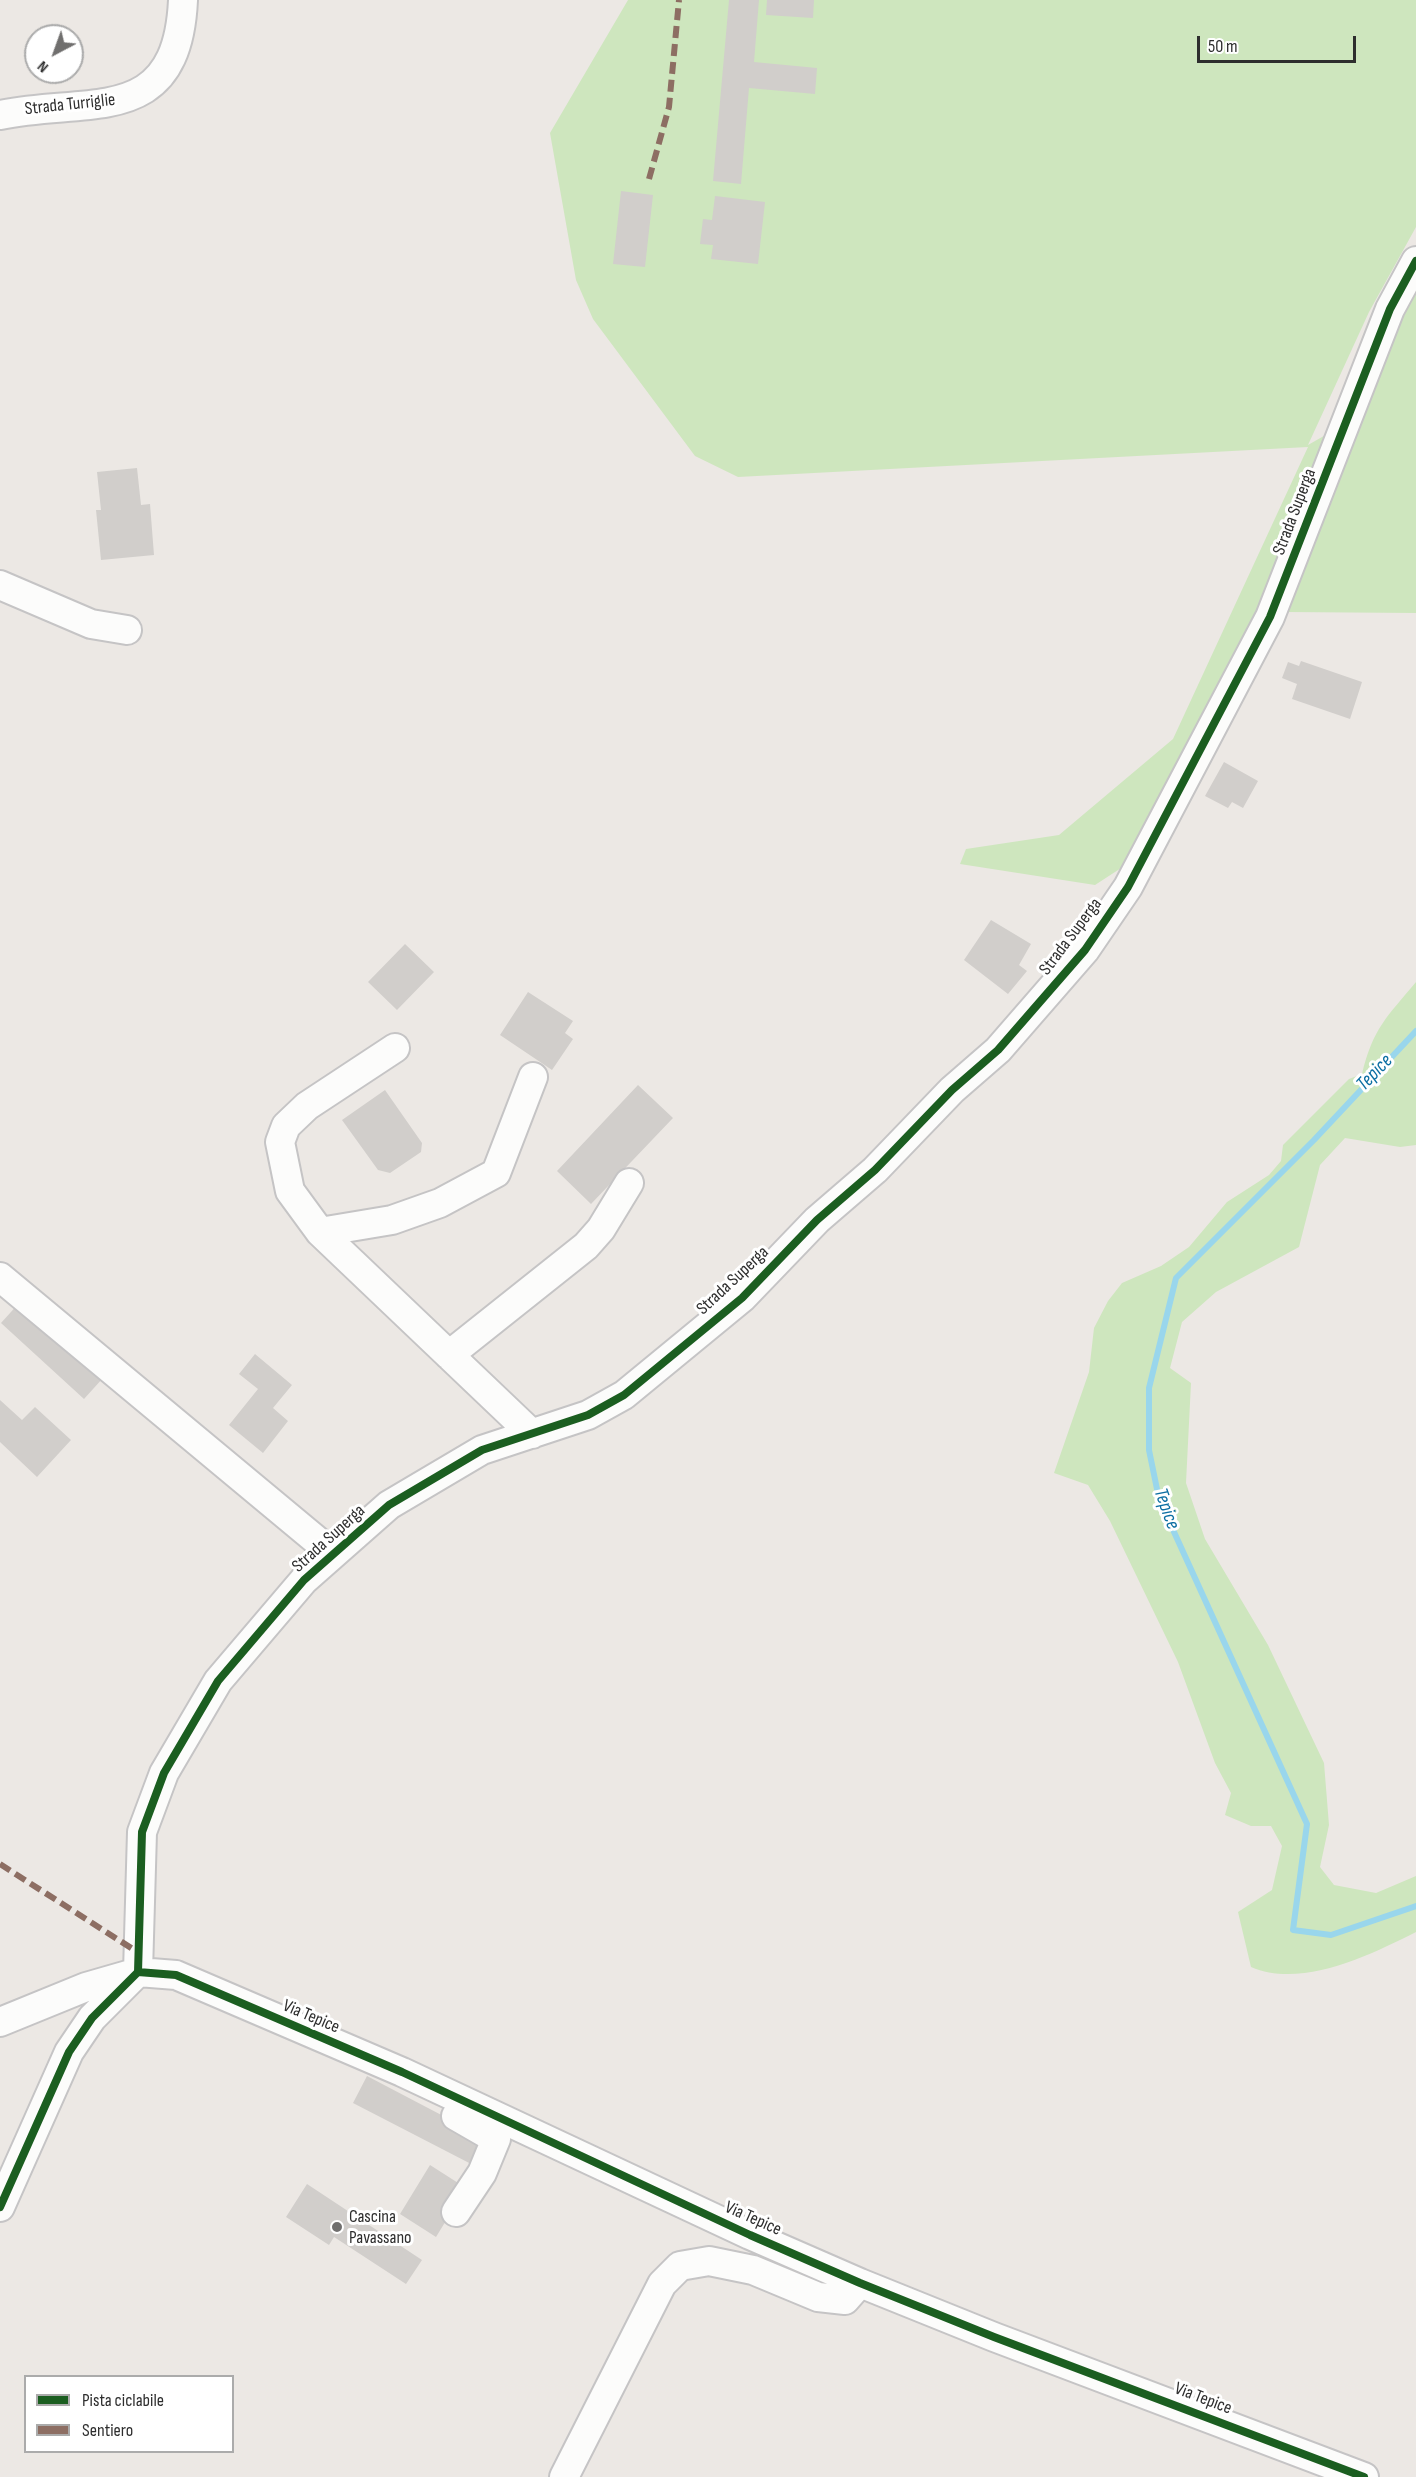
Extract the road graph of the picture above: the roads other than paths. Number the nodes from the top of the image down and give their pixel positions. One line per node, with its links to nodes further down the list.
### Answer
1 (183, 0): 2 (street, Strada Turriglie)
2 (0, 115)
3 (1416, 261): 12 (street, Strada Superga)
4 (0, 585): 5 (street)
5 (127, 630)
6 (395, 1048): 9 (street)
7 (533, 1077): 9 (street)
8 (629, 1183): 11 (street)
9 (320, 1232): 11 (street)
10 (0, 1277): 13 (street)
11 (449, 1355): 12 (street)
12 (532, 1434): 13 (street, Strada Superga)
13 (333, 1554): 14 (street, Strada Superga)
14 (138, 1972): 15 (street); 16 (street, Via Tepice); 17 (street)
15 (0, 2022)
16 (450, 2095): 18 (street); 19 (street, Via Tepice)
17 (0, 2207)
18 (456, 2212)
19 (860, 2283): 20 (street); 21 (street, Via Tepice)
20 (564, 2477)
21 (1364, 2477)

